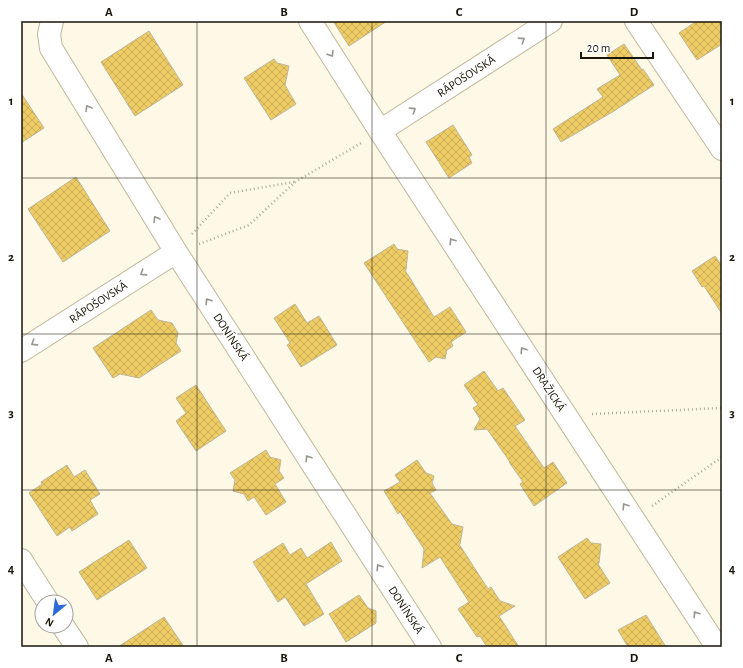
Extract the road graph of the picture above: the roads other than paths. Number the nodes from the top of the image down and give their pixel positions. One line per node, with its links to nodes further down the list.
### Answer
1 (52, 21): 7 (street, DONÍNSKÁ, one-way to 1)
2 (310, 21): 5 (street, DRAŽICKÁ, one-way to 5)
3 (551, 21): 5 (street, RÁPOŠOVSKÁ, one-way to 3)
4 (636, 21): 6 (street)
5 (380, 131): 14 (street, DRAŽICKÁ, one-way to 5)
6 (722, 149)
7 (176, 252): 8 (street, RÁPOŠOVSKÁ, one-way to 8); 13 (street, DONÍNSKÁ, one-way to 7)
8 (21, 351)
9 (21, 560): 10 (street)
10 (43, 594)
11 (68, 634): 12 (street)
12 (77, 647)
13 (430, 647)
14 (717, 647)

